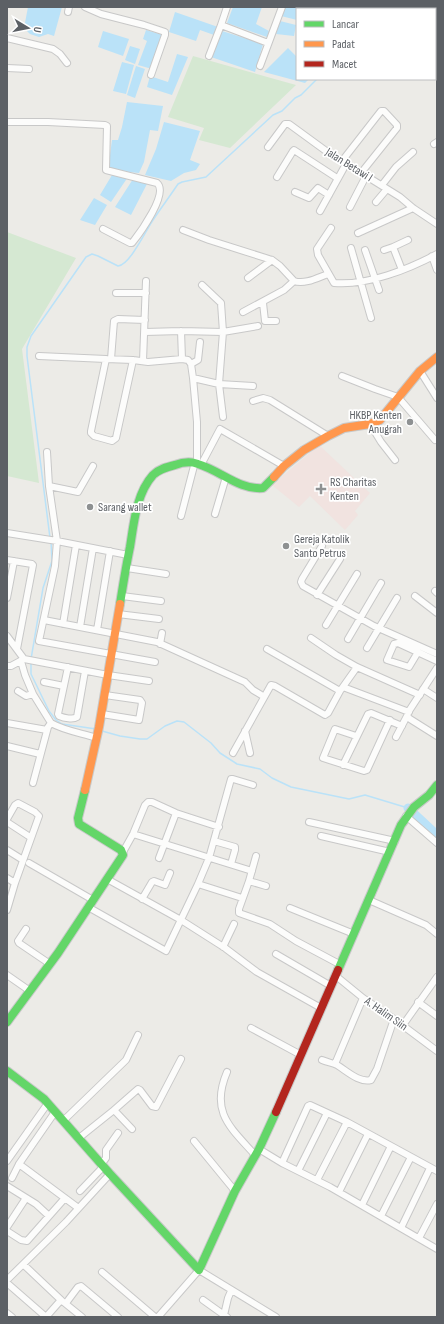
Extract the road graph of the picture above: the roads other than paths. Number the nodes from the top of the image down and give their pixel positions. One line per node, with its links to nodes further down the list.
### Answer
1 (85, 7): 12 (street)
2 (227, 7): 4 (street)
3 (282, 7): 6 (street)
4 (221, 25): 6 (street); 7 (street)
5 (7, 38): 8 (street)
6 (268, 43): 9 (street)
7 (209, 56)
8 (67, 63)
9 (260, 66)
10 (7, 68): 11 (street)
11 (29, 69)
12 (151, 76)
13 (7, 122): 29 (street)
14 (268, 147): 16 (street, Jalan Betawi I)
15 (413, 152): 20 (street)
16 (344, 162): 17 (street, Jalan Betawi I); 17 (street); 19 (street)
17 (364, 175): 20 (street, Jalan Betawi I); 24 (street)
18 (278, 177): 19 (street)
19 (337, 178): 22 (street)
20 (384, 187): 23 (street); 25 (street, Jalan Betawi I)
21 (295, 192): 22 (street)
22 (329, 195): 26 (street)
23 (376, 202)
24 (350, 207)
25 (413, 208): 27 (street, Jalan Betawi I); 31 (street)
26 (320, 211)
27 (437, 224)
28 (331, 228): 41 (street)
29 (103, 229)
30 (183, 230): 38 (street)
31 (358, 233)
32 (408, 240): 33 (street)
33 (393, 246): 36 (street); 39 (street)
34 (351, 248): 46 (street)
35 (365, 250): 43 (street)
36 (384, 250)
37 (434, 255): 39 (street); 40 (street)
38 (272, 260): 42 (street); 45 (street)
39 (402, 270): 43 (street)
40 (437, 270)
41 (328, 274): 45 (street); 46 (street)
42 (248, 278)
43 (374, 279): 46 (street); 48 (street)
44 (146, 281): 50 (street)
45 (294, 281): 51 (street)
46 (359, 281): 53 (street)
47 (202, 285): 59 (street)
48 (379, 290)
49 (116, 293): 50 (street)
50 (146, 293): 54 (street)
51 (262, 303): 52 (street); 55 (street)
52 (243, 312)
53 (371, 318)
54 (145, 320): 58 (street); 63 (street)
55 (276, 321)
56 (258, 326): 59 (street)
57 (181, 331): 58 (street); 59 (street); 64 (street)
58 (145, 332): 66 (street)
59 (223, 332): 71 (street)
60 (200, 342): 67 (street)
61 (40, 356): 63 (street)
62 (437, 357): 68 (street)
63 (108, 359): 65 (street); 65 (street)
64 (182, 359): 66 (street); 67 (street)
65 (134, 360): 66 (street)
66 (143, 361)
67 (191, 364): 70 (street)
68 (420, 371): 73 (street); 74 (street)
69 (342, 376): 73 (street)
70 (193, 378): 71 (street); 82 (street)
71 (219, 384): 72 (street); 76 (street)
72 (253, 386)
73 (398, 396): 77 (street); 79 (street)
74 (437, 398)
75 (253, 401): 78 (street)
76 (223, 417)
77 (370, 424): 78 (street); 81 (street)
78 (328, 436): 84 (street)
79 (435, 440)
80 (47, 452): 86 (street)
81 (395, 460)
82 (198, 464): 84 (street); 85 (street); 88 (street); 95 (street)
83 (93, 466): 86 (street)
84 (284, 466): 85 (street)
85 (226, 477): 87 (street)
86 (49, 486): 90 (street)
87 (215, 514)
88 (181, 516)
89 (7, 533): 90 (street)
90 (56, 541): 91 (street); 114 (street)
91 (76, 545): 93 (street); 115 (street)
92 (322, 546): 103 (street)
93 (94, 548): 94 (street); 117 (street)
94 (110, 551): 95 (street); 119 (street)
95 (128, 555): 99 (street)
96 (340, 559): 103 (street)
97 (7, 560): 98 (street)
98 (14, 561): 106 (street); 128 (street)
99 (126, 568): 100 (street); 104 (street)
100 (166, 574)
101 (357, 574): 109 (street)
102 (381, 583): 112 (street)
103 (318, 595): 109 (street)
104 (122, 596): 108 (street); 111 (street)
105 (415, 596): 110 (street)
106 (7, 598)
107 (397, 598): 118 (street)
108 (161, 601)
109 (338, 606): 112 (street); 116 (street)
110 (437, 613)
111 (118, 614): 113 (street); 121 (street)
112 (360, 618): 118 (street); 124 (street)
113 (159, 619)
114 (44, 620): 115 (street); 130 (street)
115 (62, 624): 117 (street)
116 (326, 625)
117 (80, 627): 119 (street)
118 (380, 628): 127 (street); 131 (street)
119 (97, 630): 121 (street)
120 (162, 633): 125 (street)
121 (115, 634): 125 (street); 130 (street)
122 (7, 636): 128 (street)
123 (310, 638): 137 (street)
124 (348, 639)
125 (160, 644): 149 (street)
126 (267, 648): 144 (street)
127 (367, 648)
128 (17, 649): 132 (street)
129 (418, 652): 129 (street); 133 (street)
130 (111, 654): 134 (street); 140 (street)
131 (437, 654)
132 (24, 660): 135 (street); 136 (street); 147 (street)
133 (437, 661)
134 (155, 662)
135 (7, 666)
136 (68, 667): 139 (street); 143 (street)
137 (357, 667): 144 (street); 146 (street)
138 (437, 668): 146 (street)
139 (85, 671): 140 (street); 154 (street)
140 (108, 675): 141 (street); 148 (street)
141 (149, 681)
142 (44, 682): 143 (street)
143 (64, 686): 154 (street)
144 (342, 689): 149 (street); 152 (street)
145 (18, 691): 147 (street)
146 (421, 692): 150 (street); 152 (street)
147 (33, 694): 154 (street)
148 (105, 695): 151 (street); 151 (street)
149 (263, 696): 158 (street)
150 (437, 698)
151 (102, 714): 161 (street)
152 (408, 714): 156 (street); 160 (street)
153 (390, 720): 156 (street); 159 (street); 167 (street)
154 (56, 721): 157 (street); 161 (street)
155 (7, 723): 157 (street)
156 (402, 726): 162 (street)
157 (47, 730): 166 (street)
158 (245, 731): 164 (street); 165 (street)
159 (356, 736): 167 (street); 167 (street)
160 (437, 736)
161 (97, 737): 186 (street)
162 (396, 737)
163 (7, 746): 166 (street)
164 (250, 752)
165 (233, 753)
166 (40, 754): 168 (street)
167 (343, 765)
168 (33, 783)
169 (253, 785): 177 (street)
170 (437, 785): 173 (street)
171 (9, 810): 174 (street); 180 (street)
172 (176, 812): 177 (street); 178 (street); 184 (street)
173 (406, 816): 182 (street); 183 (street)
174 (7, 819)
175 (7, 822): 180 (street)
176 (309, 822): 182 (street)
177 (219, 827): 181 (street)
178 (133, 834): 184 (street); 186 (street)
179 (321, 836): 187 (street)
180 (30, 837): 191 (street)
181 (214, 841): 190 (street); 192 (street)
182 (395, 841): 187 (street)
183 (437, 843)
184 (164, 844): 189 (street); 190 (street)
185 (7, 850): 191 (street)
186 (122, 852): 196 (street)
187 (390, 852): 203 (street)
188 (256, 856): 193 (street)
189 (159, 858)
190 (209, 858): 192 (street); 199 (street)
191 (26, 861): 198 (street); 204 (street)
192 (231, 864): 193 (street)
193 (252, 871): 197 (street)
194 (170, 873): 201 (street)
195 (7, 878): 198 (street)
196 (107, 879): 201 (street); 204 (street)
197 (249, 881): 200 (street); 202 (street)
198 (15, 883): 205 (street)
199 (198, 884): 202 (street); 207 (street)
200 (266, 886)
201 (142, 898): 207 (street)
202 (242, 898): 215 (street)
203 (369, 900): 210 (street); 211 (street)
204 (91, 904): 207 (street); 214 (street)
205 (7, 907)
206 (290, 908): 210 (street)
207 (181, 920): 212 (street)
208 (234, 924): 212 (street)
209 (26, 929): 214 (street)
210 (354, 934): 215 (street)
211 (437, 934)
212 (223, 947): 223 (street)
213 (276, 954): 219 (street)
214 (50, 964): 220 (street)
215 (341, 965): 217 (street)
216 (7, 975): 220 (street)
217 (336, 976): 219 (street); 221 (street, A. Halim Siin)
218 (437, 977): 222 (street)
219 (330, 986): 223 (street)
220 (30, 991): 226 (street)
221 (363, 998): 225 (street, A. Halim Siin); 234 (street)
222 (418, 1002): 224 (street); 227 (street)
223 (321, 1008): 231 (street)
224 (437, 1016)
225 (394, 1019): 227 (street, A. Halim Siin); 234 (street)
226 (7, 1022)
227 (403, 1025): 230 (street, A. Halim Siin)
228 (251, 1028): 231 (street)
229 (138, 1035): 241 (street)
230 (437, 1051)
231 (301, 1055): 249 (street)
232 (181, 1059): 238 (street)
233 (322, 1060): 234 (street)
234 (335, 1064)
235 (7, 1071): 237 (street)
236 (227, 1072): 249 (street)
237 (48, 1103): 239 (street); 251 (street)
238 (114, 1110): 243 (street); 246 (street)
239 (55, 1112): 241 (street); 253 (street)
240 (327, 1113): 242 (street); 252 (street); 256 (street)
241 (66, 1117): 246 (street)
242 (346, 1122): 245 (street); 260 (street)
243 (132, 1129)
244 (118, 1133): 254 (street)
245 (368, 1134): 248 (street); 264 (street)
246 (81, 1136): 254 (street)
247 (194, 1141): 263 (street)
248 (391, 1146): 250 (street); 268 (street)
249 (257, 1152): 252 (street); 263 (street)
250 (410, 1157): 255 (street); 271 (street)
251 (7, 1160)
252 (282, 1163): 256 (street)
253 (18, 1164): 258 (street); 266 (street)
254 (103, 1165): 259 (street); 262 (street)
255 (430, 1168): 257 (street); 273 (street)
256 (298, 1170): 260 (street)
257 (437, 1171)
258 (9, 1176): 261 (street)
259 (108, 1176): 277 (street); 279 (street)
260 (318, 1180): 264 (street)
261 (7, 1186): 265 (street)
262 (80, 1191)
263 (235, 1191): 279 (street)
264 (339, 1192): 268 (street)
265 (26, 1198): 270 (street); 272 (street)
266 (65, 1198): 269 (street); 270 (street)
267 (437, 1204): 275 (street)
268 (362, 1205): 271 (street)
269 (77, 1206)
270 (49, 1216): 274 (street)
271 (381, 1216): 273 (street)
272 (7, 1227)
273 (401, 1228): 275 (street)
274 (7, 1231)
275 (420, 1238): 276 (street)
276 (437, 1249)
277 (24, 1265): 280 (street); 283 (street)
278 (102, 1272): 289 (street)
279 (196, 1274): 281 (street); 290 (street)
280 (7, 1282): 283 (street)
281 (230, 1294): 285 (street); 291 (street)
282 (204, 1300): 285 (street)
283 (63, 1302): 287 (street); 288 (street)
284 (7, 1313): 286 (street)
285 (225, 1316)
286 (12, 1317)
287 (82, 1317)
288 (118, 1317)
289 (155, 1317)
290 (158, 1317)
291 (276, 1317)

